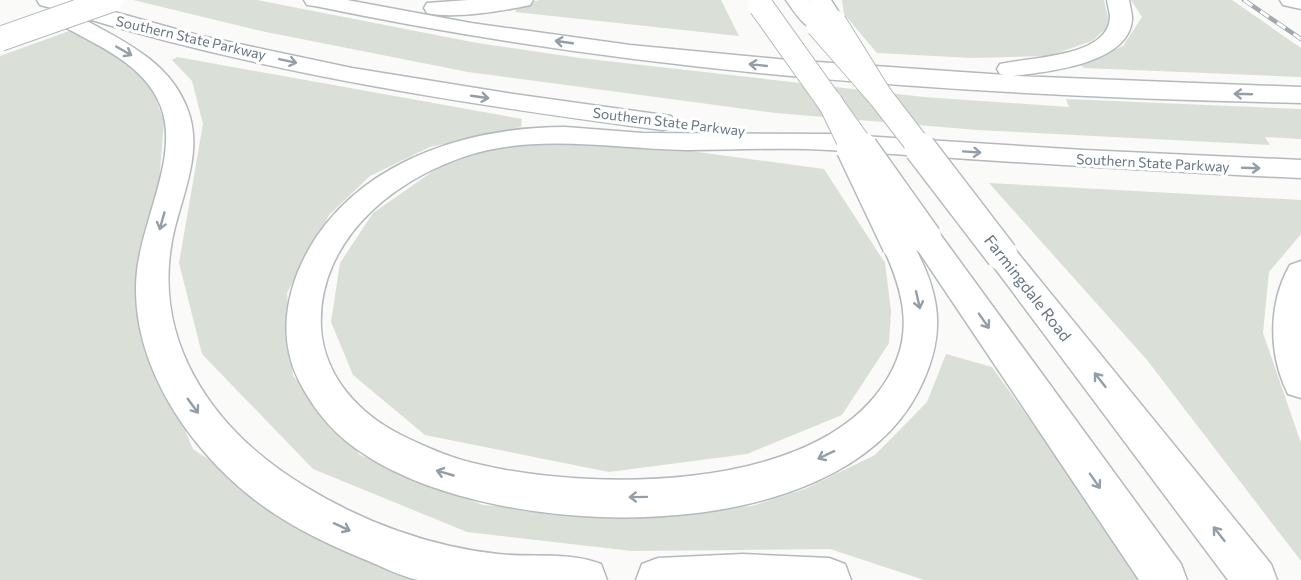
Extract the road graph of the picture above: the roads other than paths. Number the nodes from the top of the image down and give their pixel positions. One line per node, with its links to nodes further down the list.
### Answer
1 (37, 0): 22 (main road, one-way to 22)
2 (48, 0): 17 (main road, Southern State Parkway, one-way to 17)
3 (111, 0): 14 (main road, bridge)
4 (315, 0): 12 (main road)
5 (522, 0): 12 (main road)
6 (797, 0): 13 (main road, Farmingdale Road)
7 (820, 0): 13 (main road)
8 (1118, 0): 15 (main road)
9 (1291, 0): 11 (main road)
10 (759, 3): 19 (main road, bridge)
11 (1301, 3)
12 (374, 11): 15 (main road, one-way to 12)
13 (826, 23): 26 (main road, Farmingdale Road, one-way to 13, bridge)
14 (0, 39)
15 (900, 76): 16 (main road, one-way to 15)
16 (1301, 95)
17 (830, 142): 18 (main road, Southern State Parkway, one-way to 18); 19 (main road, one-way to 17)
18 (1301, 170)
19 (912, 242): 25 (main road, one-way to 25)
20 (1301, 273): 21 (main road)
21 (1301, 383)
22 (585, 580)
23 (657, 580): 24 (main road)
24 (829, 580)
25 (1165, 580)
26 (1255, 580)

